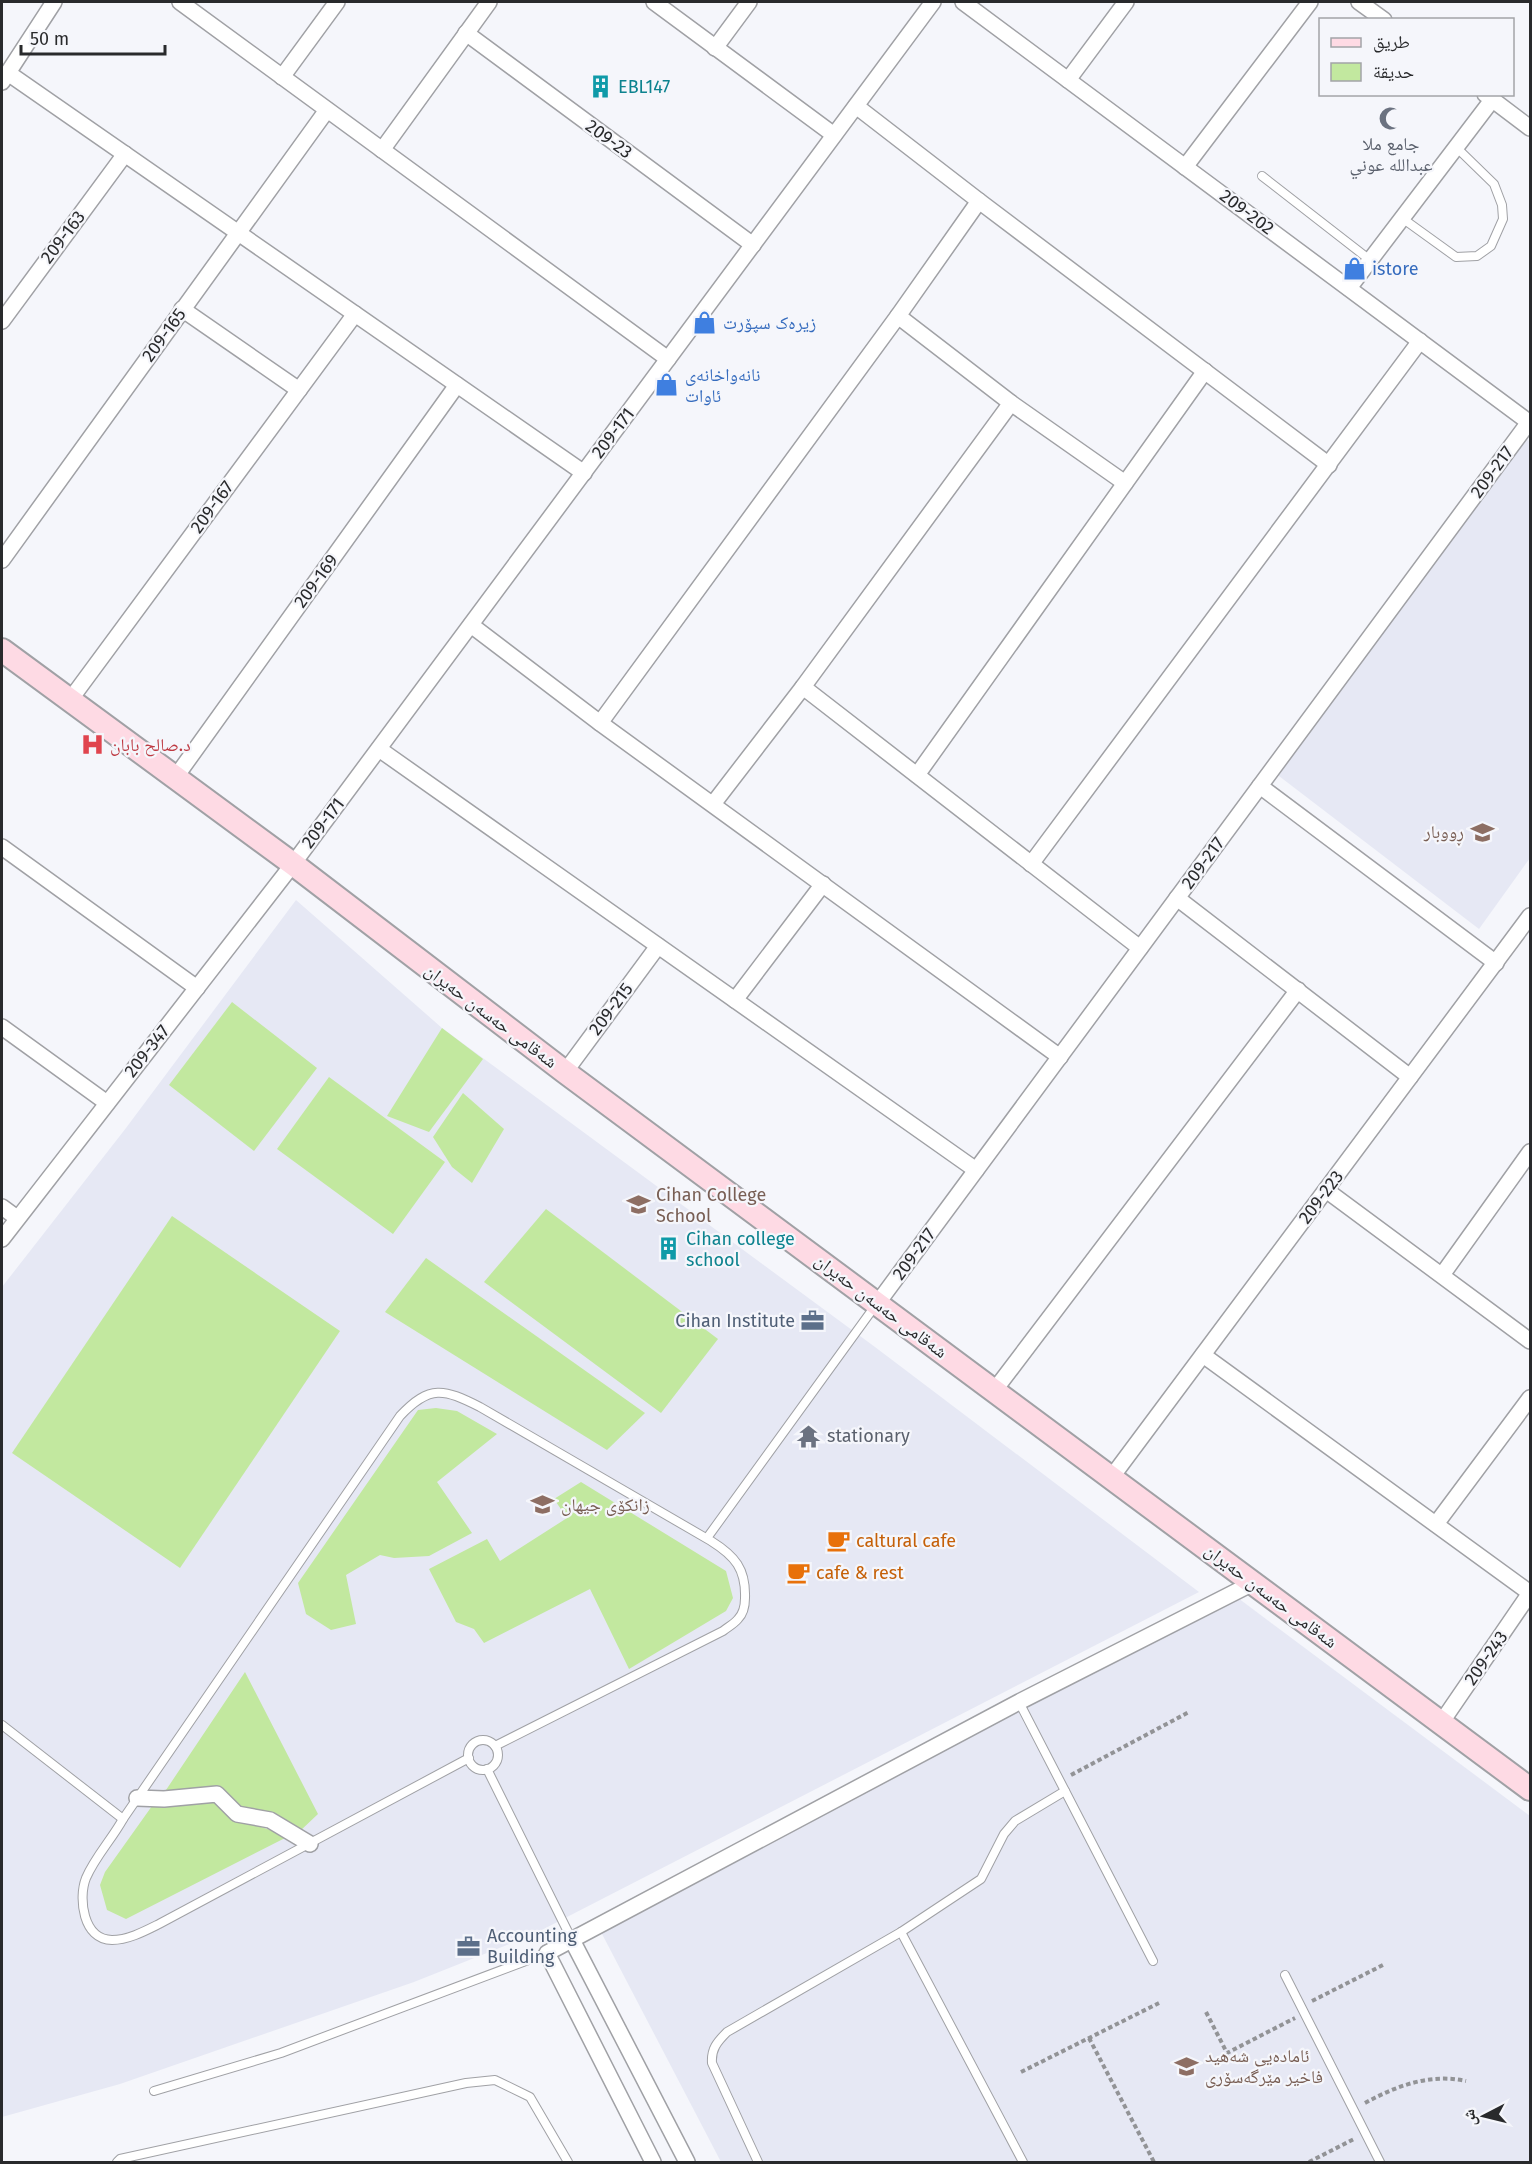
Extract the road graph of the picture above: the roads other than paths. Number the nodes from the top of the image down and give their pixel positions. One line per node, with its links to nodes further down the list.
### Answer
1 (54, 2): 16 (street)
2 (180, 2): 15 (street)
3 (337, 2): 15 (street)
4 (489, 2): 13 (street)
5 (654, 2): 14 (street)
6 (749, 2): 14 (street)
7 (933, 2): 19 (street, 209-171)
8 (963, 2): 17 (street, 209-202)
9 (1126, 2): 17 (street)
10 (1310, 2): 26 (street)
11 (1359, 2): 12 (street)
12 (1381, 18)
13 (466, 33): 24 (street); 31 (street, 209-23)
14 (716, 48): 22 (street)
15 (282, 77): 20 (street)
16 (5, 78): 25 (street)
17 (1068, 80): 26 (street, 209-202)
18 (1488, 97): 21 (street); 23 (street)
19 (856, 106): 22 (street, 209-171); 28 (street)
20 (327, 110): 24 (street); 30 (street, 209-165)
21 (1530, 128)
22 (834, 135): 31 (street, 209-171)
23 (1456, 147): 29 (street); 29 (lane)
24 (382, 150): 39 (street)
25 (125, 154): 30 (street); 37 (street, 209-163)
26 (1185, 167): 33 (street, 209-202)
27 (1262, 176): 32 (lane)
28 (979, 201): 36 (street); 40 (street)
29 (1402, 218): 32 (street)
30 (238, 233): 34 (street, 209-165); 35 (street)
31 (753, 245): 39 (street, 209-171)
32 (1370, 260): 33 (street)
33 (1349, 288): 38 (street, 209-202)
34 (182, 309): 42 (street); 48 (street, 209-165)
35 (355, 314): 41 (street); 42 (street, 209-167)
36 (898, 316): 43 (street); 53 (street)
37 (2, 321)
38 (1420, 341): 44 (street, 209-202); 45 (street)
39 (668, 359): 46 (street, 209-171)
40 (1205, 371): 45 (street); 47 (street)
41 (457, 385): 46 (street); 56 (street, 209-169)
42 (298, 390): 52 (street, 209-167)
43 (1011, 403): 47 (street); 51 (street)
44 (1530, 423): 57 (street, 209-217)
45 (1329, 465): 61 (street)
46 (584, 473): 49 (street, 209-171)
47 (1125, 483): 55 (street)
48 (2, 560)
49 (471, 625): 53 (street); 54 (street, 209-171)
50 (2, 650): 52 (street, شەقامی حەسەن حەیران)
51 (803, 687): 55 (street); 58 (street)
52 (70, 700): 56 (street, شەقامی حەسەن حەیران)
53 (600, 723): 58 (street)
54 (379, 749): 60 (street, 209-171); 65 (street)
55 (917, 775): 61 (street)
56 (176, 778): 60 (street, شەقامی حەسەن حەیران)
57 (1260, 786): 63 (street, 209-217); 67 (street)
58 (713, 804): 62 (street)
59 (2, 847): 68 (street)
60 (293, 864): 68 (street, 209-347); 73 (street, شەقامی حەسەن حەیران)
61 (1031, 864): 66 (street)
62 (823, 884): 70 (street); 72 (street)
63 (1178, 898): 66 (street, 209-217); 69 (street)
64 (1530, 916): 67 (street, 209-223)
65 (658, 946): 70 (street); 73 (street, 209-215)
66 (1140, 948): 72 (street, 209-217)
67 (1496, 963): 74 (street, 209-223)
68 (197, 988): 75 (street, 209-347)
69 (1298, 990): 74 (street); 86 (street)
70 (735, 1000): 77 (street)
71 (2, 1027): 75 (street)
72 (1060, 1057): 77 (street, 209-217)
73 (565, 1072): 83 (street, شەقامی حەسەن حەیران)
74 (1410, 1077): 78 (street, 209-223)
75 (107, 1103): 80 (street, 209-347)
76 (1530, 1152): 82 (street)
77 (976, 1170): 83 (street, 209-217)
78 (1326, 1190): 82 (street); 85 (street, 209-223)
79 (2, 1207): 80 (street)
80 (17, 1218): 81 (street, 209-347)
81 (2, 1239)
82 (1442, 1275): 84 (street)
83 (877, 1304): 86 (street, شەقامی حەسەن حەیران); 90 (lane)
84 (1530, 1341)
85 (1203, 1355): 88 (street, 209-223); 89 (street)
86 (994, 1391): 88 (street, شەقامی حەسەن حەیران)
87 (1528, 1406): 89 (street)
88 (1111, 1478): 91 (street, شەقامی حەسەن حەیران)
89 (1436, 1524): 92 (street)
90 (707, 1538): 96 (lane); 101 (lane)
91 (1253, 1583): 93 (street); 94 (street, شەقامی حەسەن حەیران)
92 (1530, 1593): 94 (street, 209-243)
93 (1019, 1702): 100 (lane); 105 (street)
94 (1441, 1723): 99 (street, شەقامی حەسەن حەیران)
95 (2, 1725): 102 (lane)
96 (495, 1746): 97 (lane); 98 (lane)
97 (469, 1758): 98 (lane); 103 (lane)
98 (487, 1769): 105 (lane)
99 (1530, 1789)
100 (1065, 1791): 104 (lane); 107 (lane)
101 (137, 1798): 102 (lane); 103 (street)
102 (123, 1819): 103 (lane)
103 (310, 1844)
104 (901, 1932): 114 (lane); 115 (lane)
105 (572, 1940): 106 (street); 113 (street)
106 (547, 1953): 109 (lane); 112 (street)
107 (1153, 1961)
108 (1285, 1975): 116 (lane)
109 (154, 2091)
110 (117, 2163): 111 (lane)
111 (568, 2163)
112 (653, 2163)
113 (687, 2163)
114 (758, 2163)
115 (1023, 2163)
116 (1380, 2163)

